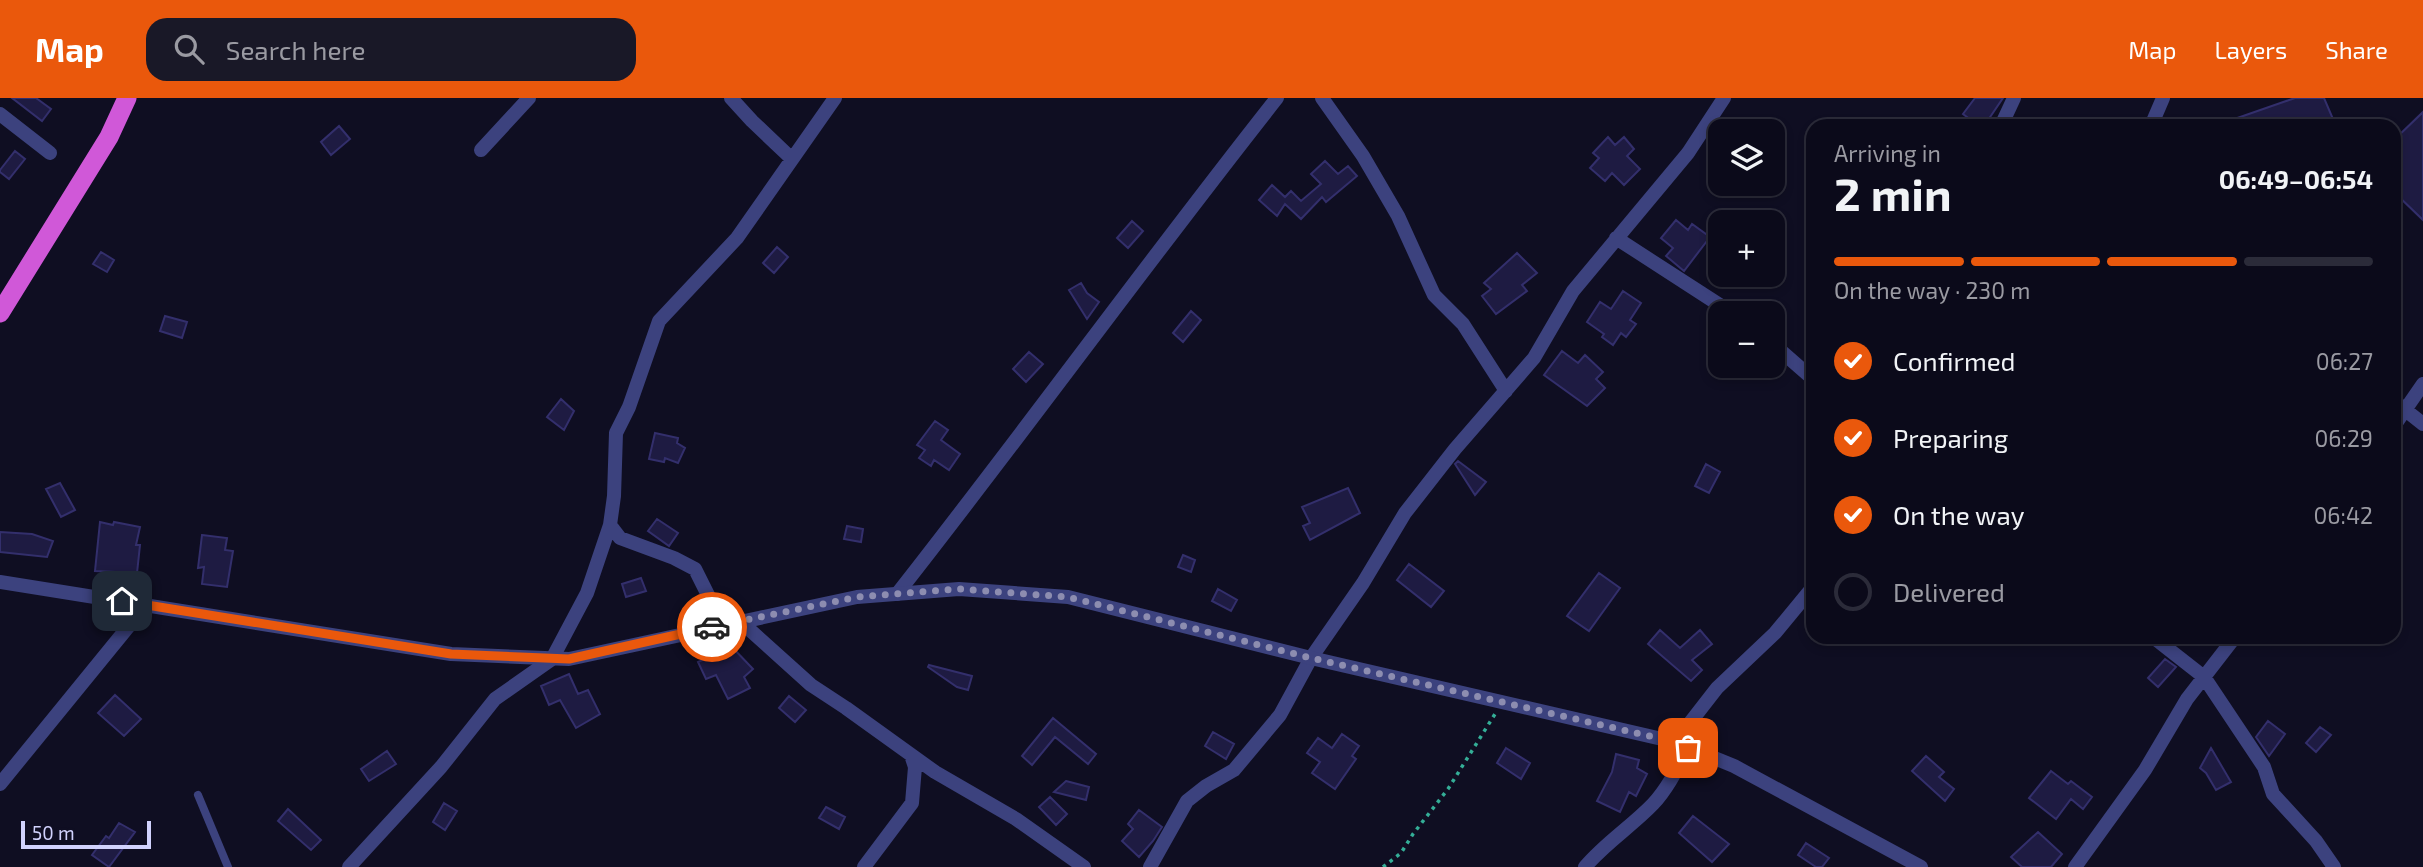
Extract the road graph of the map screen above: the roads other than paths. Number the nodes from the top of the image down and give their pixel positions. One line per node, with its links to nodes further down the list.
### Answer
1 (127, 98): 18 (highway)
2 (529, 98): 13 (street)
3 (731, 98): 15 (street)
4 (835, 98): 15 (street)
5 (1277, 98): 28 (street)
6 (1322, 98): 22 (street)
7 (1724, 98): 16 (street)
8 (2014, 98): 11 (street)
9 (2163, 98): 12 (street)
10 (0, 114): 14 (street)
11 (2004, 119)
12 (2154, 119)
13 (481, 149)
14 (50, 153)
15 (792, 159): 26 (street)
16 (1616, 238): 17 (street); 22 (street)
17 (1713, 301)
18 (0, 313)
19 (1785, 354): 20 (street)
20 (1806, 373)
21 (2423, 384): 23 (street)
22 (1506, 391): 34 (street)
23 (2401, 404)
24 (2401, 406): 25 (street)
25 (2423, 424)
26 (610, 526): 31 (street); 35 (street)
27 (0, 582): 30 (street)
28 (897, 594): 31 (street); 34 (street)
29 (1806, 595): 37 (street)
30 (146, 605): 35 (street); 39 (street)
31 (740, 621): 35 (street); 38 (street)
32 (2162, 644): 36 (street)
33 (2230, 644): 36 (street)
34 (1311, 658): 37 (street); 45 (street)
35 (552, 659): 42 (street)
36 (2204, 677): 48 (street); 49 (street)
37 (1681, 745): 46 (street); 47 (street)
38 (911, 755): 43 (street); 44 (street)
39 (0, 784)
40 (198, 795): 41 (lane)
41 (228, 867)
42 (349, 867)
43 (863, 867)
44 (1084, 867)
45 (1150, 867)
46 (1585, 867)
47 (1922, 867)
48 (2075, 867)
49 (2334, 867)

